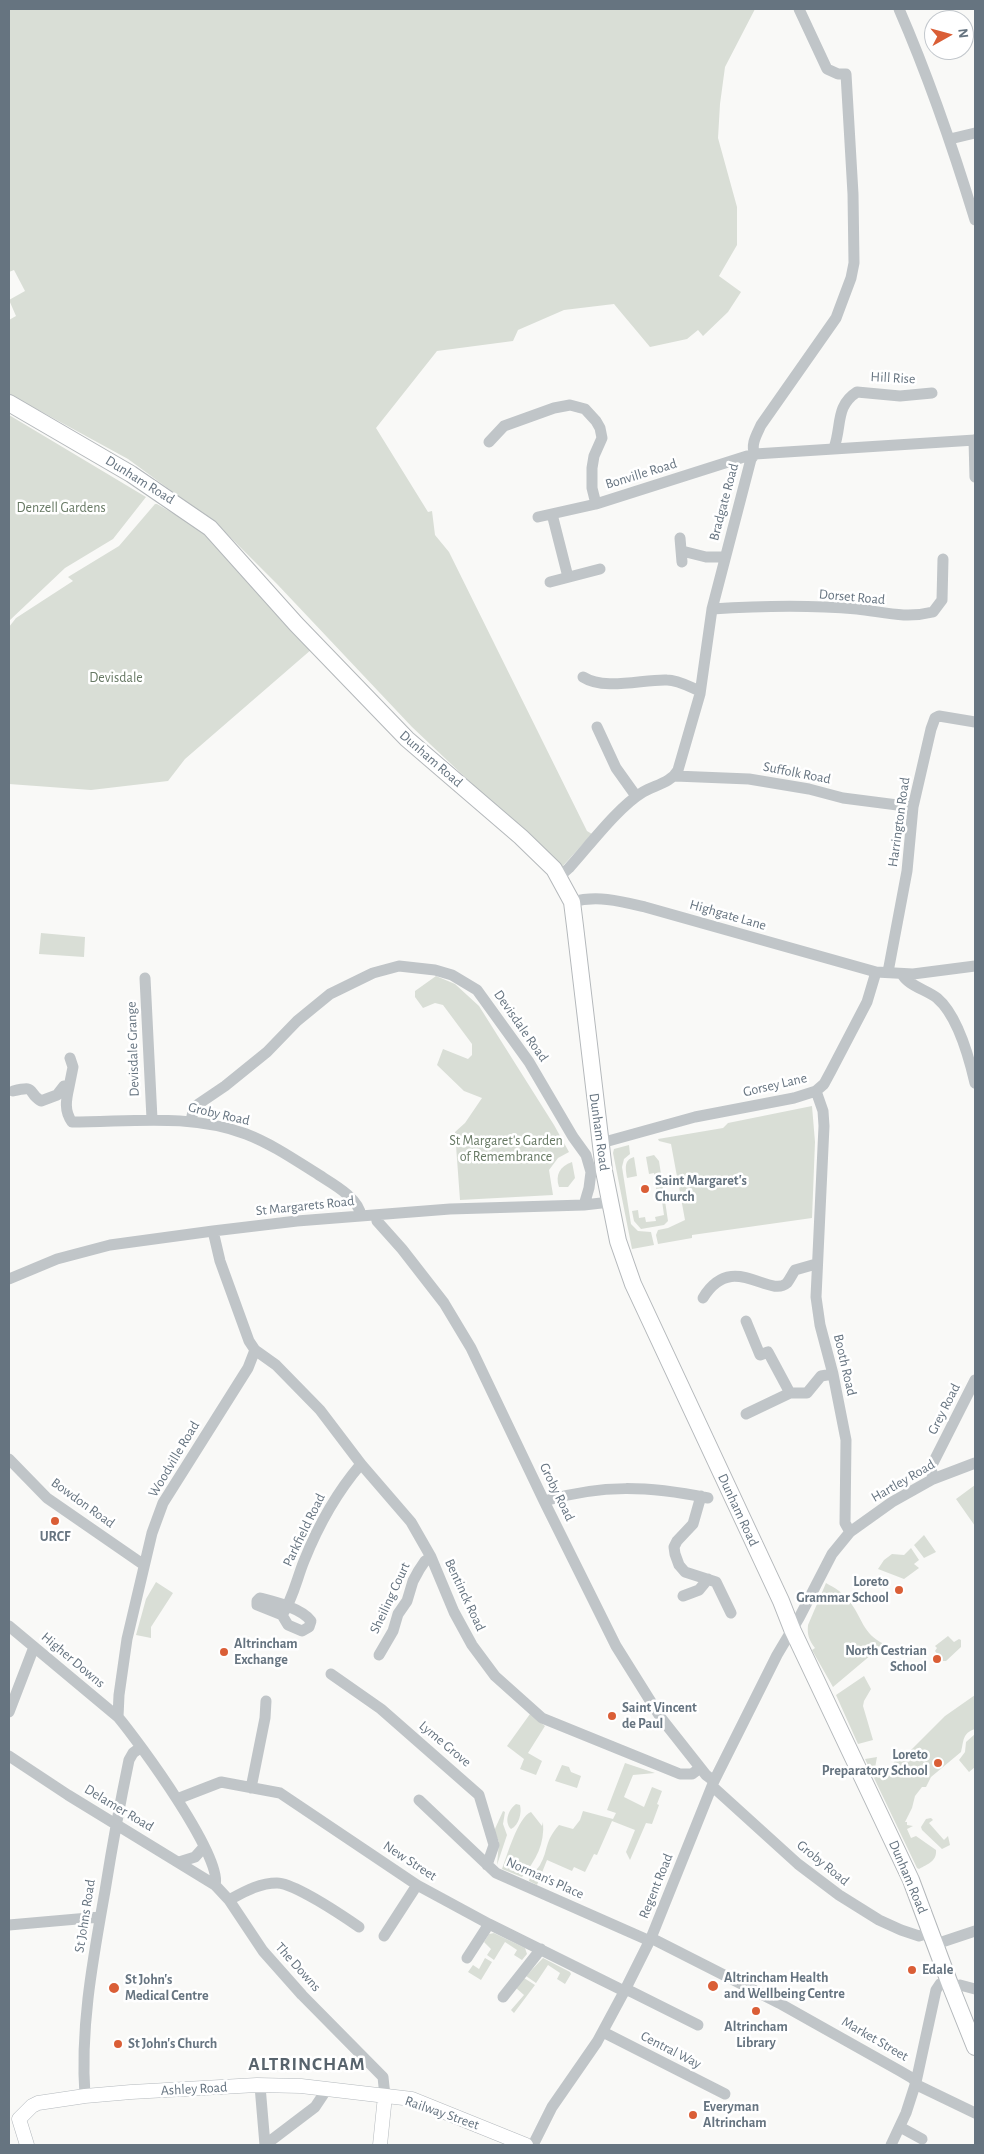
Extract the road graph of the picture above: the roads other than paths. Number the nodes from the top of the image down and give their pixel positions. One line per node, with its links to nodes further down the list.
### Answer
1 (799, 9): 11 (street, Bradgate Road)
2 (899, 9): 4 (street)
3 (975, 133): 4 (street)
4 (950, 139): 5 (street)
5 (975, 220)
6 (932, 393): 10 (street, Hill Rise)
7 (9, 403): 30 (highway, Dunham Road)
8 (975, 440): 10 (street, Bonville Road); 12 (street)
9 (489, 442): 13 (street)
10 (834, 448): 11 (street, Bonville Road)
11 (754, 455): 13 (street, Bonville Road); 17 (street, Bradgate Road)
12 (975, 477)
13 (596, 504): 14 (street, Bonville Road)
14 (552, 514): 15 (street, Bonville Road); 20 (street)
15 (538, 517)
16 (680, 538): 17 (street)
17 (725, 557): 22 (street, Bradgate Road)
18 (943, 559): 22 (street, Dorset Road)
19 (600, 569): 20 (street)
20 (568, 577): 21 (street)
21 (550, 582)
22 (712, 608): 24 (street, Bradgate Road)
23 (586, 682): 24 (street)
24 (700, 691): 27 (street, Bradgate Road)
25 (975, 722): 29 (street, Harrington Road)
26 (598, 727): 28 (street)
27 (675, 776): 28 (street); 29 (street, Suffolk Road)
28 (636, 796): 30 (street)
29 (913, 807): 34 (street, Harrington Road)
30 (560, 876): 31 (highway, Dunham Road)
31 (572, 902): 33 (street, Highgate Lane); 44 (highway, Dunham Road)
32 (975, 966): 35 (street)
33 (876, 972): 34 (street); 40 (street, Gorsey Lane)
34 (888, 972): 35 (street)
35 (902, 974): 38 (street)
36 (145, 978): 42 (street, Devisdale Grange)
37 (70, 1058): 39 (street)
38 (975, 1083)
39 (68, 1087): 41 (street); 42 (street, Groby Road)
40 (816, 1091): 44 (street, Gorsey Lane); 50 (street, Booth Road)
41 (13, 1092)
42 (152, 1119): 43 (street, Groby Road)
43 (191, 1121): 46 (street, Devisdale Road); 48 (street, Groby Road)
44 (601, 1143): 45 (highway, Dunham Road)
45 (610, 1202): 46 (street, St Margarets Road); 72 (highway, Dunham Road)
46 (584, 1205): 47 (street, St Margarets Road)
47 (376, 1215): 48 (street, St Margarets Road); 63 (street, Groby Road)
48 (361, 1216): 49 (street, St Margarets Road)
49 (213, 1231): 51 (street, St Margarets Road); 54 (street)
50 (816, 1264): 52 (street); 55 (street, Booth Road)
51 (9, 1279)
52 (703, 1298)
53 (746, 1321): 57 (street)
54 (255, 1350): 61 (street, Bentinck Road); 66 (street, Woodville Road)
55 (833, 1374): 57 (street); 64 (street, Booth Road)
56 (975, 1380): 62 (street, Grey Road)
57 (790, 1393): 58 (street)
58 (746, 1414)
59 (9, 1459): 66 (street, Bowdon Road)
60 (975, 1463): 62 (street, Hartley Road)
61 (361, 1464): 65 (street, Bentinck Road); 69 (street, Parkfield Road)
62 (933, 1479): 64 (street, Hartley Road)
63 (544, 1501): 67 (street); 81 (street, Groby Road)
64 (850, 1532): 72 (street)
65 (431, 1556): 74 (street, Sheiling Court); 81 (street, Bentinck Road)
66 (144, 1564): 78 (street, Woodville Road)
67 (708, 1580): 68 (street); 70 (street)
68 (684, 1596)
69 (285, 1611)
70 (731, 1613)
71 (9, 1626): 73 (street, Higher Downs)
72 (792, 1629): 82 (street, Regent Road); 99 (highway, Dunham Road)
73 (34, 1647): 77 (street); 78 (street, Higher Downs)
74 (379, 1655)
75 (330, 1674): 89 (street, Lyme Grove)
76 (266, 1701): 83 (street)
77 (9, 1712)
78 (118, 1717): 79 (street)
79 (141, 1747): 84 (street); 86 (street, St Johns Road)
80 (9, 1756): 86 (street, Delamer Road)
81 (700, 1768): 82 (street, Groby Road)
82 (713, 1783): 99 (street, Groby Road); 100 (street, Regent Road)
83 (251, 1788): 84 (street, New Street); 91 (street, New Street)
84 (177, 1799): 87 (street)
85 (419, 1800): 89 (street, Norman's Place)
86 (116, 1823): 88 (street, Delamer Road); 93 (street, St Johns Road)
87 (204, 1847): 88 (street); 90 (street)
88 (179, 1862): 90 (street, Delamer Road)
89 (487, 1865): 100 (street, Norman's Place)
90 (215, 1885): 92 (street, The Downs)
91 (417, 1885): 94 (street, New Street); 98 (street)
92 (229, 1900): 96 (street); 115 (street, The Downs)
93 (100, 1917): 95 (street); 114 (street, St Johns Road)
94 (489, 1924): 101 (street, New Street); 102 (street)
95 (9, 1925)
96 (359, 1927)
97 (975, 1931): 99 (street, Groby Road)
98 (384, 1936)
99 (934, 1938): 103 (highway, Dunham Road)
100 (651, 1940): 105 (street, Regent Road); 110 (street, Market Street)
101 (541, 1949): 105 (street, New Street); 106 (street)
102 (467, 1958)
103 (950, 1984): 104 (street); 109 (highway, Dunham Road); 110 (street)
104 (975, 1989)
105 (625, 1990): 107 (street, New Street); 108 (street, Regent Road)
106 (503, 1997)
107 (698, 2025)
108 (603, 2032): 113 (street, Central Way); 124 (street, Regent Road)
109 (975, 2047)
110 (916, 2082): 116 (street, Market Street); 118 (street)
111 (260, 2086): 112 (main road, Ashley Road); 114 (main road, Ashley Road); 121 (street)
112 (327, 2089): 115 (main road, Ashley Road); 121 (street)
113 (725, 2094)
114 (85, 2096): 117 (main road, Ashley Road)
115 (385, 2096): 122 (main road); 123 (main road, Railway Street)
116 (975, 2113)
117 (14, 2118): 120 (main road)
118 (900, 2127): 119 (street); 125 (street)
119 (922, 2140)
120 (27, 2145)
121 (265, 2145)
122 (380, 2145)
123 (526, 2145)
124 (533, 2145)
125 (891, 2145)

